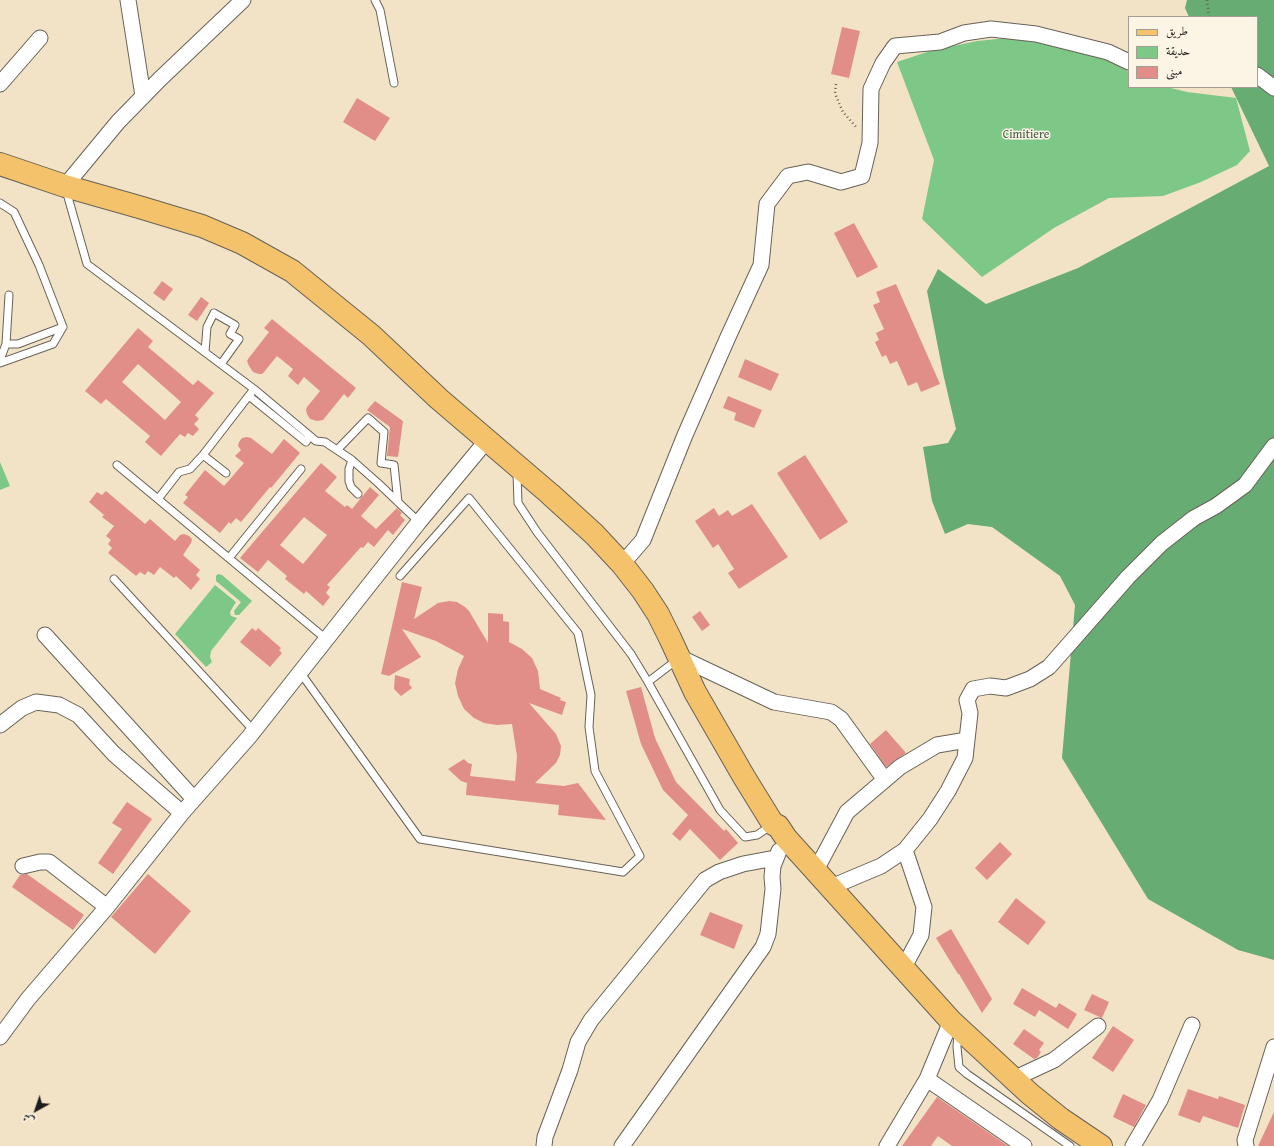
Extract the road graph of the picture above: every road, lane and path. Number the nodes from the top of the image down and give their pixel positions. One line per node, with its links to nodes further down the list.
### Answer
1 (128, 0): 13 (street)
2 (243, 0): 13 (street)
3 (375, 0): 9 (lane)
4 (1207, 0): 5 (path)
5 (1209, 16)
6 (40, 38): 10 (street)
7 (1128, 62): 14 (street)
8 (1258, 76): 12 (street)
9 (394, 83)
10 (0, 84)
11 (836, 84): 14 (path)
12 (1274, 88)
13 (143, 96): 16 (street)
14 (870, 144): 42 (street)
15 (0, 164): 16 (main road)
16 (65, 186): 21 (lane); 28 (main road)
17 (0, 202): 19 (lane)
18 (9, 294): 20 (lane)
19 (63, 327): 20 (lane); 23 (lane)
20 (6, 344): 22 (lane)
21 (205, 352): 24 (lane); 24 (lane)
22 (0, 360)
23 (0, 363)
24 (221, 364): 25 (lane)
25 (254, 389): 26 (lane); 27 (lane)
26 (249, 396): 27 (lane); 31 (lane)
27 (310, 436): 30 (lane)
28 (488, 439): 34 (main road); 40 (street)
29 (1274, 446): 52 (street)
30 (337, 450): 32 (lane); 39 (lane)
31 (204, 454): 36 (lane); 38 (lane)
32 (352, 460): 37 (lane); 39 (lane)
33 (117, 465): 38 (lane)
34 (517, 466): 42 (main road); 49 (lane)
35 (301, 469): 41 (lane)
36 (226, 473)
37 (358, 494)
38 (158, 499): 41 (lane)
39 (398, 502): 40 (lane)
40 (419, 522): 46 (street)
41 (230, 558): 46 (lane)
42 (622, 564): 47 (main road)
43 (400, 576): 48 (lane)
44 (114, 579): 51 (lane)
45 (45, 635): 54 (street)
46 (326, 639): 48 (street)
47 (679, 657): 49 (lane); 53 (street); 56 (main road)
48 (300, 672): 51 (street)
49 (648, 682): 56 (lane)
50 (0, 725): 55 (street)
51 (254, 731): 54 (street)
52 (967, 740): 53 (street); 57 (street)
53 (885, 780): 60 (street)
54 (194, 799): 55 (street)
55 (182, 813): 62 (street)
56 (779, 831): 58 (street); 60 (main road)
57 (905, 850): 61 (street); 63 (street)
58 (775, 858): 71 (street); 72 (street)
59 (23, 866): 62 (street)
60 (816, 870): 61 (main road)
61 (831, 887): 63 (main road)
62 (107, 907): 67 (street)
63 (904, 967): 64 (main road)
64 (955, 1025): 69 (street); 70 (main road); 75 (lane)
65 (1192, 1025): 77 (street)
66 (1098, 1026): 70 (street)
67 (0, 1037)
68 (1274, 1047): 78 (street)
69 (927, 1079): 73 (street); 74 (street)
70 (1014, 1081): 76 (main road)
71 (544, 1146)
72 (622, 1146)
73 (887, 1146)
74 (1024, 1146)
75 (1070, 1146)
76 (1100, 1146)
77 (1133, 1146)
78 (1246, 1146)

